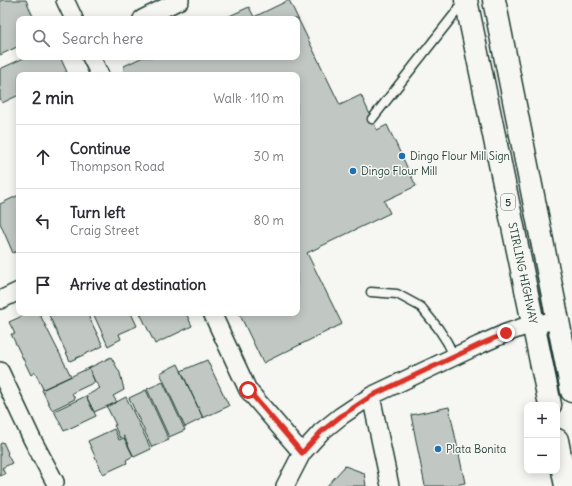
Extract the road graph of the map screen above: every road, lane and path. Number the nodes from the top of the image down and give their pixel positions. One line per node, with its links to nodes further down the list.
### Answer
1 (65, 0): 5 (street)
2 (180, 0): 6 (street)
3 (465, 0): 9 (lane); 15 (highway, STIRLING HIGHWAY / 5)
4 (494, 0): 14 (highway)
5 (73, 16)
6 (148, 16)
7 (92, 60): 8 (street)
8 (98, 72)
9 (372, 119)
10 (16, 292): 12 (street)
11 (371, 292): 16 (lane)
12 (0, 300)
13 (213, 316): 21 (street)
14 (557, 320): 15 (street); 18 (highway)
15 (534, 324): 16 (street); 20 (highway, STIRLING HIGHWAY / 5)
16 (454, 356): 19 (street)
17 (0, 371): 23 (street)
18 (572, 391)
19 (371, 396): 21 (street); 25 (street)
20 (549, 402)
21 (302, 453): 24 (street)
22 (560, 455): 26 (highway)
23 (56, 482)
24 (285, 486)
25 (390, 486)
26 (566, 486)

